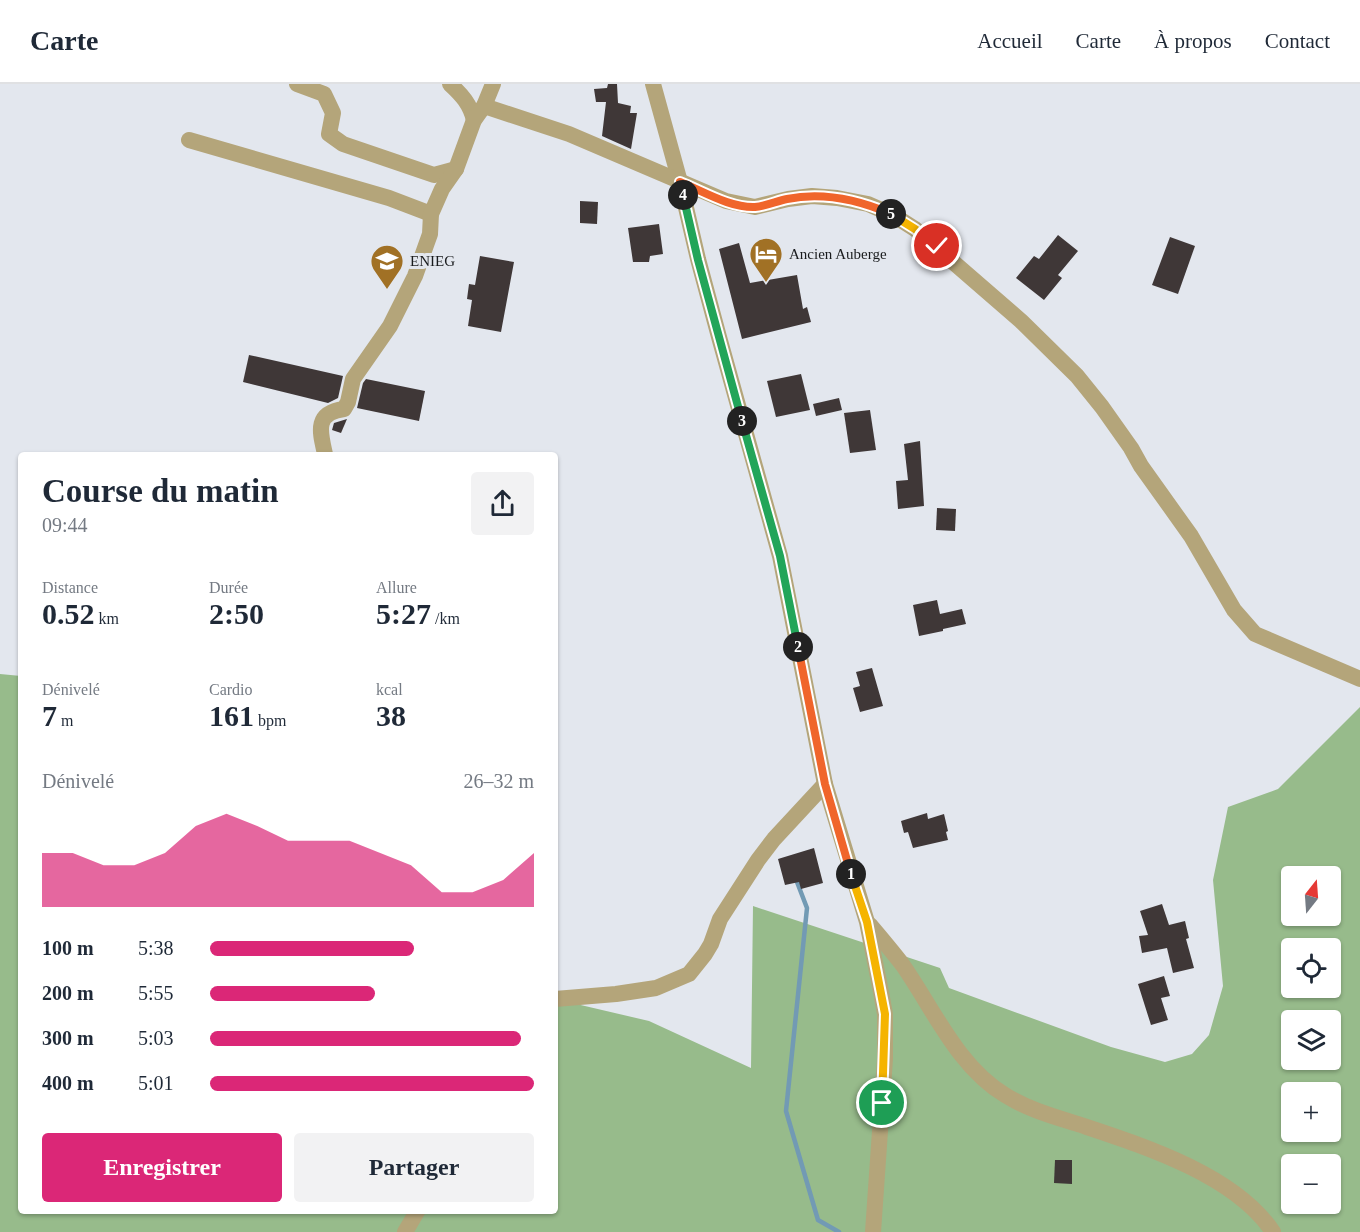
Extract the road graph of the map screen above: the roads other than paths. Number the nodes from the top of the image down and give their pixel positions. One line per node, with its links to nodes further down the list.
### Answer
1 (297, 84): 7 (street)
2 (450, 84): 5 (street)
3 (493, 84): 5 (street)
4 (652, 84): 8 (street)
5 (479, 113): 7 (street); 8 (street)
6 (189, 140): 9 (street)
7 (456, 169): 9 (street)
8 (680, 182): 11 (street); 12 (street)
9 (431, 214): 10 (street)
10 (325, 452)
11 (1360, 679)
12 (825, 784): 13 (street); 14 (street)
13 (867, 922): 17 (street); 18 (street)
14 (558, 999)
15 (416, 1214): 16 (street)
16 (405, 1232)
17 (873, 1232)
18 (1274, 1232)

